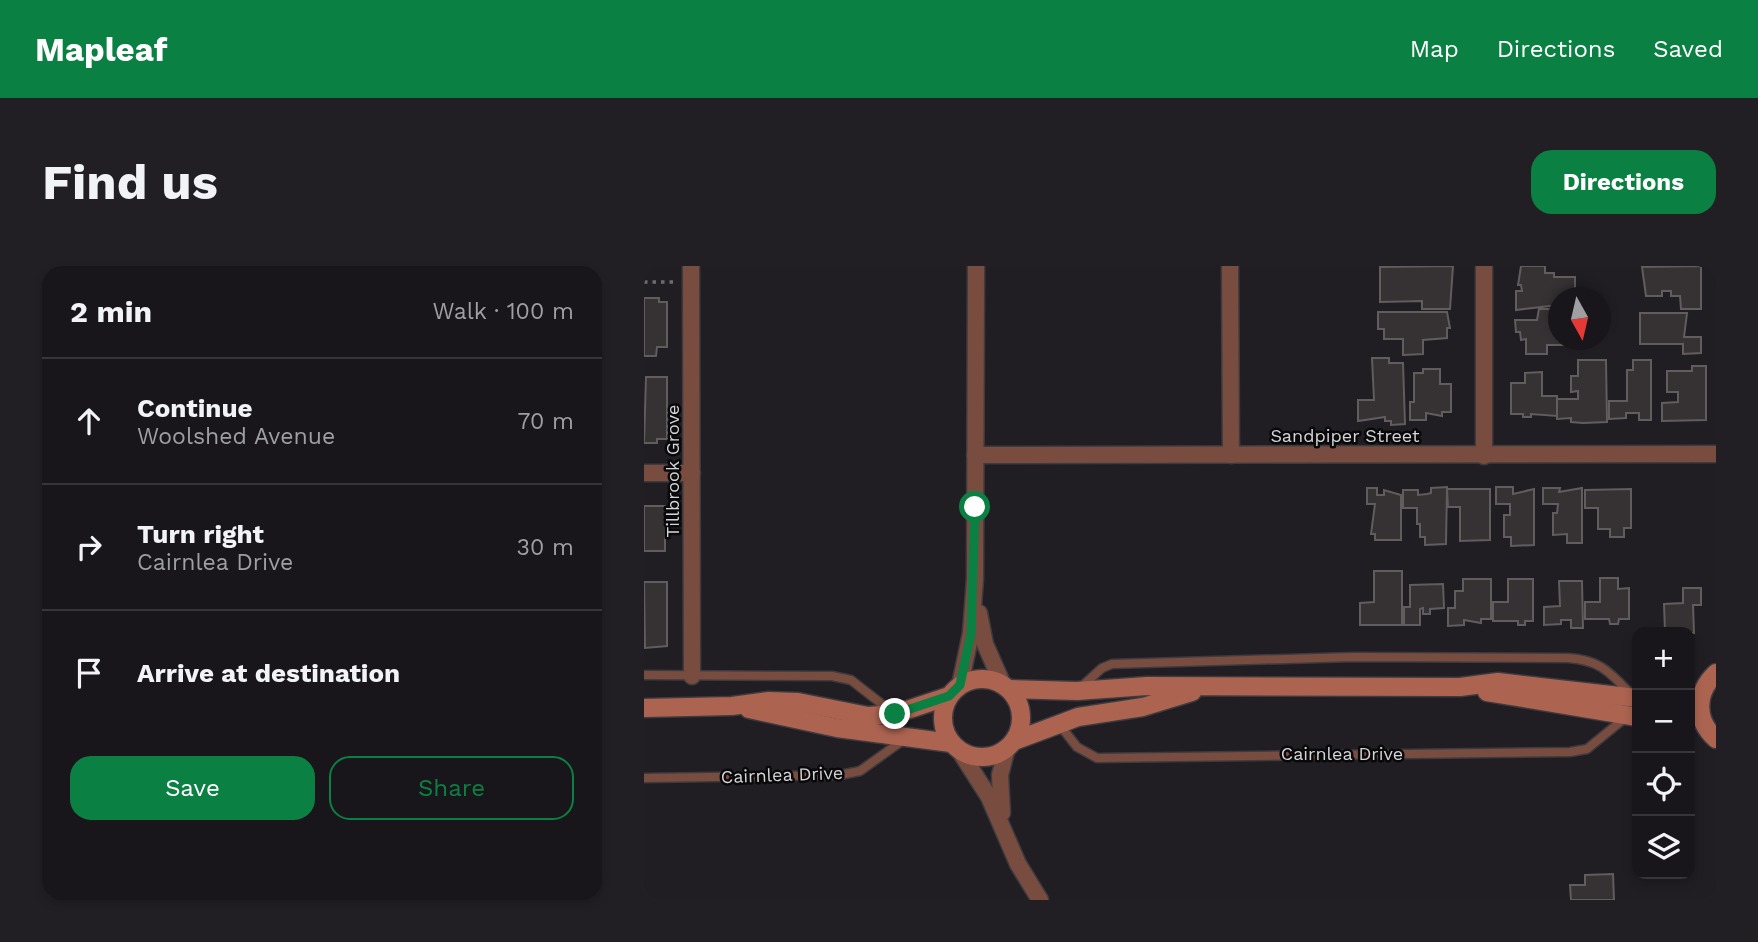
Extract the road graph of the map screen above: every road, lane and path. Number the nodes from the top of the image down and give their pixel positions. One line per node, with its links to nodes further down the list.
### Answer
1 (691, 266): 12 (street, Tillbrook Grove)
2 (976, 266): 8 (street)
3 (1230, 266): 9 (street)
4 (1484, 266): 10 (street)
5 (673, 274): 6 (path)
6 (644, 282)
7 (1716, 454): 10 (street, Sandpiper Street)
8 (975, 455): 9 (street, Sandpiper Street); 13 (street)
9 (1231, 455): 10 (street, Sandpiper Street)
10 (1484, 456)
11 (644, 473): 12 (street)
12 (692, 473): 16 (street, Tillbrook Grove)
13 (975, 579): 18 (street); 21 (street)
14 (1715, 673): 17 (street); 32 (street)
15 (644, 675): 16 (lane)
16 (692, 676): 27 (lane)
17 (1695, 684)
18 (1006, 687): 21 (street); 22 (street, Cairnlea Drive); 33 (street)
19 (1460, 687): 20 (street, Cairnlea Drive); 24 (street, Cairnlea Drive); 28 (street, Cairnlea Drive)
20 (1206, 688): 22 (street, Cairnlea Drive); 29 (street, Cairnlea Drive)
21 (955, 691): 27 (street); 34 (street)
22 (1077, 691): 23 (lane, Cairnlea Drive)
23 (1632, 694)
24 (1632, 697)
25 (732, 706): 26 (street); 27 (street); 31 (street)
26 (644, 708)
27 (895, 714)
28 (1632, 716): 29 (lane, Cairnlea Drive)
29 (1059, 724): 33 (street, Cairnlea Drive)
30 (1695, 727): 32 (street)
31 (908, 737): 34 (street); 35 (lane, Cairnlea Drive)
32 (1714, 738)
33 (1010, 744): 34 (street); 36 (street)
34 (955, 747): 36 (street)
35 (644, 778)
36 (1004, 830): 37 (street)
37 (1040, 900)

